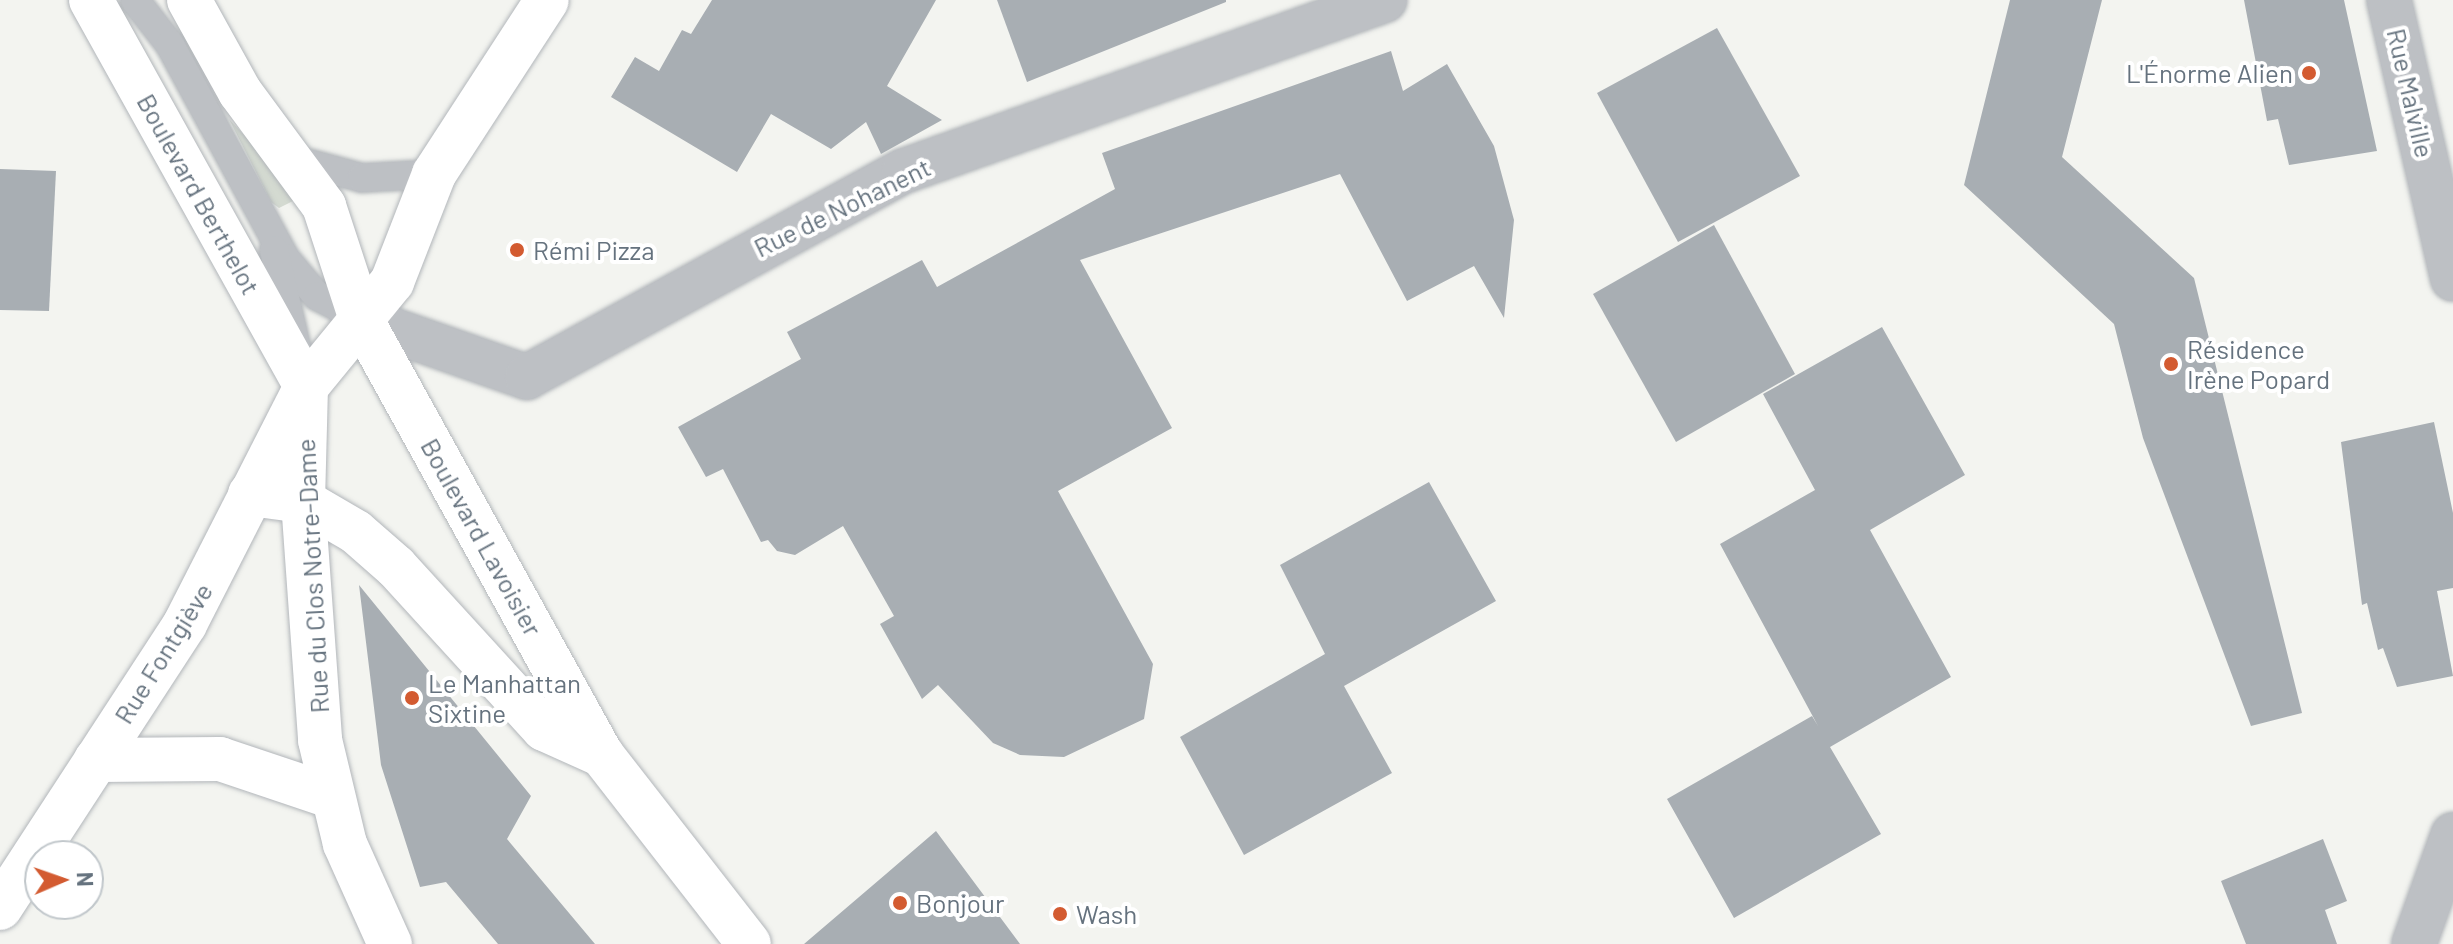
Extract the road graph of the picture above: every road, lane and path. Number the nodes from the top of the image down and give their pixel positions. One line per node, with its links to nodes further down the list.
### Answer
1 (91, 0): 12 (main road, Boulevard Berthelot)
2 (135, 0): 9 (lane)
3 (189, 0): 7 (main road)
4 (547, 0): 8 (main road, Rue Fontgiève)
5 (1385, 0): 11 (street, Rue de Nohanent)
6 (2389, 0): 10 (street, Rue Malville)
7 (289, 158): 8 (lane); 11 (main road)
8 (434, 174): 11 (main road, Rue Fontgiève)
9 (271, 233): 11 (lane); 12 (lane)
10 (2453, 279)
11 (361, 319): 12 (main road, Rue Fontgiève); 15 (main road, Boulevard Lavoisier)
12 (306, 387): 13 (main road, Rue Fontgiève); 14 (main road, Rue du Clos Notre-Dame)
13 (250, 494): 14 (main road); 16 (main road, Rue Fontgiève)
14 (303, 501): 15 (main road); 17 (main road, Rue du Clos Notre-Dame)
15 (602, 755): 21 (main road, Boulevard Lavoisier)
16 (96, 760): 17 (main road); 19 (main road, Rue Fontgiève)
17 (333, 797): 20 (main road, Rue du Clos Notre-Dame)
18 (2453, 835): 22 (street)
19 (0, 908)
20 (390, 944)
21 (749, 944)
22 (2414, 944)

